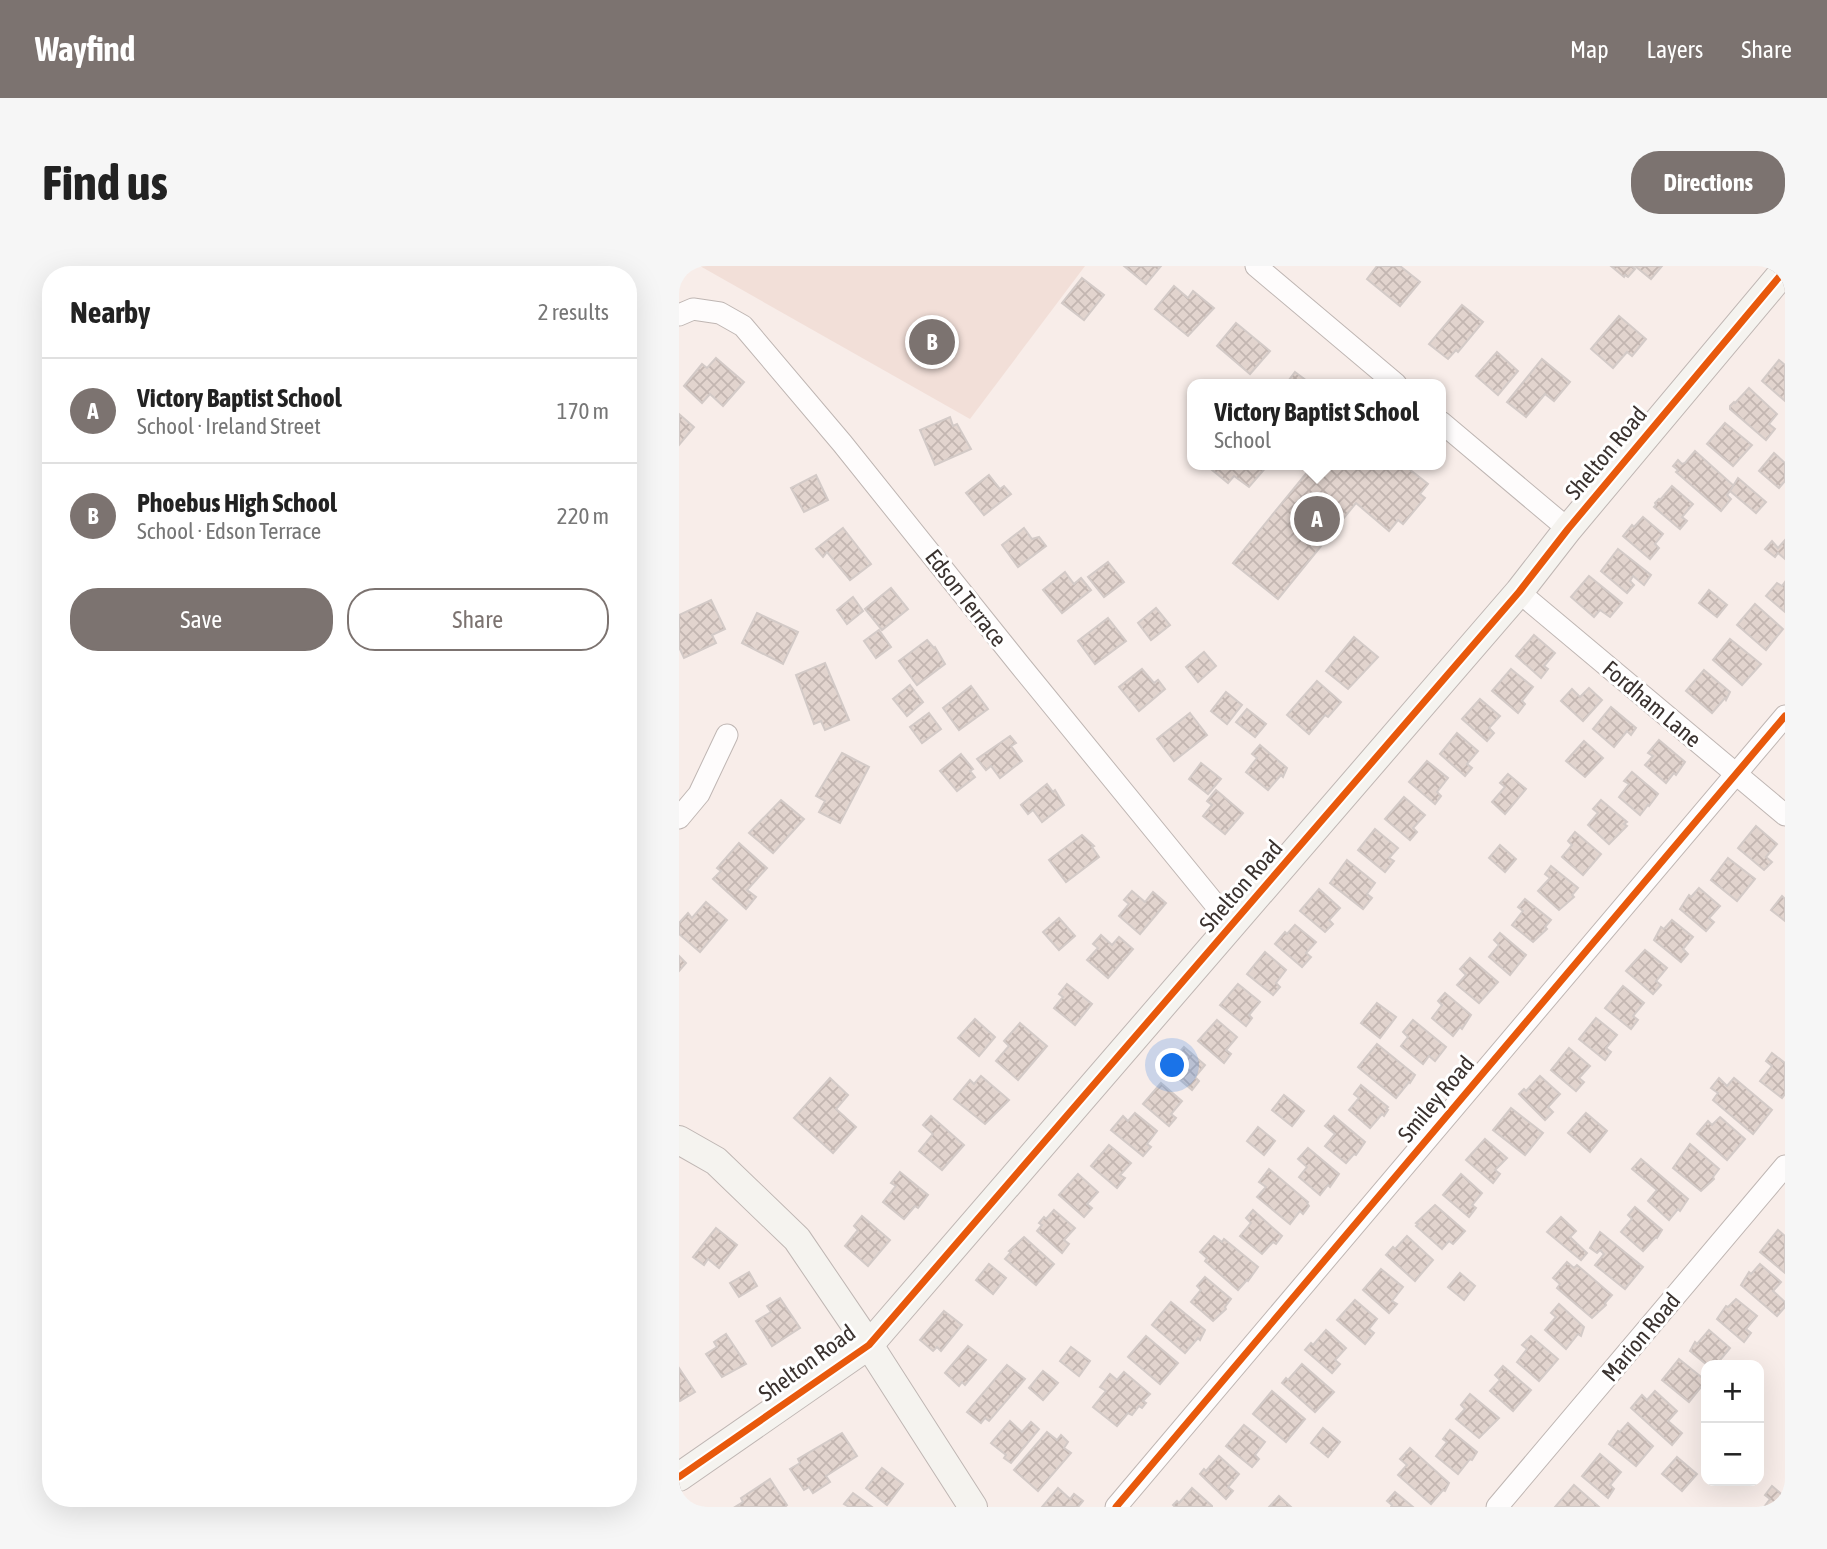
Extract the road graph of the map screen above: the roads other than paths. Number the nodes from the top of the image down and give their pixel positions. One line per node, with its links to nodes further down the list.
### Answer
1 (1255, 266): 4 (street)
2 (1785, 270): 6 (street, Shelton Road)
3 (679, 315): 13 (street, Edson Terrace)
4 (1390, 379)
5 (1446, 426): 6 (street)
6 (1568, 529): 7 (street, Shelton Road)
7 (1520, 592): 10 (street, Fordham Lane); 13 (street, Shelton Road)
8 (1785, 716): 10 (street, Smiley Road)
9 (727, 735): 12 (street)
10 (1735, 773): 11 (street, Fordham Lane); 19 (street, Smiley Road)
11 (1785, 815)
12 (679, 818)
13 (1232, 925): 16 (street, Shelton Road)
14 (679, 1140): 16 (street)
15 (1785, 1166): 20 (street, Marion Road)
16 (869, 1345): 17 (street, Shelton Road); 18 (street)
17 (679, 1477)
18 (968, 1505)
19 (1116, 1507)
20 (1497, 1507)

